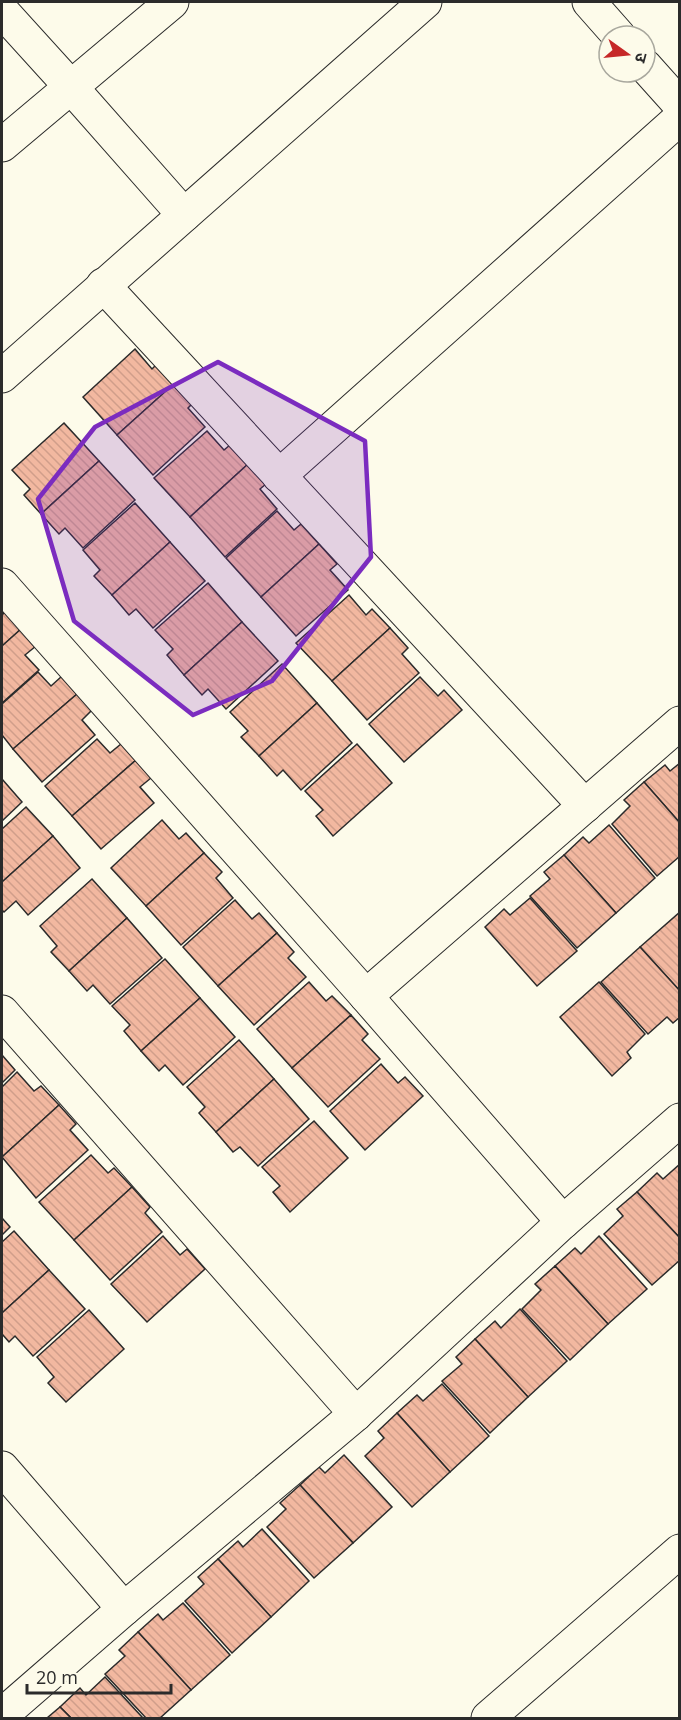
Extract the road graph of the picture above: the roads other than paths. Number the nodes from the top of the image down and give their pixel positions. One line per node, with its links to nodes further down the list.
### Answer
1 (172, 2): 7 (street)
2 (425, 2): 11 (street)
3 (589, 2): 5 (street)
4 (2, 11): 7 (street)
5 (608, 24)
6 (657, 79): 8 (street)
7 (71, 87): 10 (street); 11 (street)
8 (680, 105)
9 (680, 118): 14 (street)
10 (2, 145)
11 (184, 215): 12 (street)
12 (103, 285): 13 (street); 14 (street)
13 (2, 376)
14 (279, 476): 17 (street)
15 (2, 585): 18 (street)
16 (680, 723): 17 (street)
17 (585, 806): 18 (street)
18 (366, 996): 21 (street)
19 (2, 1012): 22 (street)
20 (680, 1120): 21 (street)
21 (563, 1222): 22 (street)
22 (356, 1414): 25 (street)
23 (2, 1468): 25 (street)
24 (680, 1551): 27 (street)
25 (124, 1609): 26 (street)
26 (2, 1715)
27 (488, 1719)

